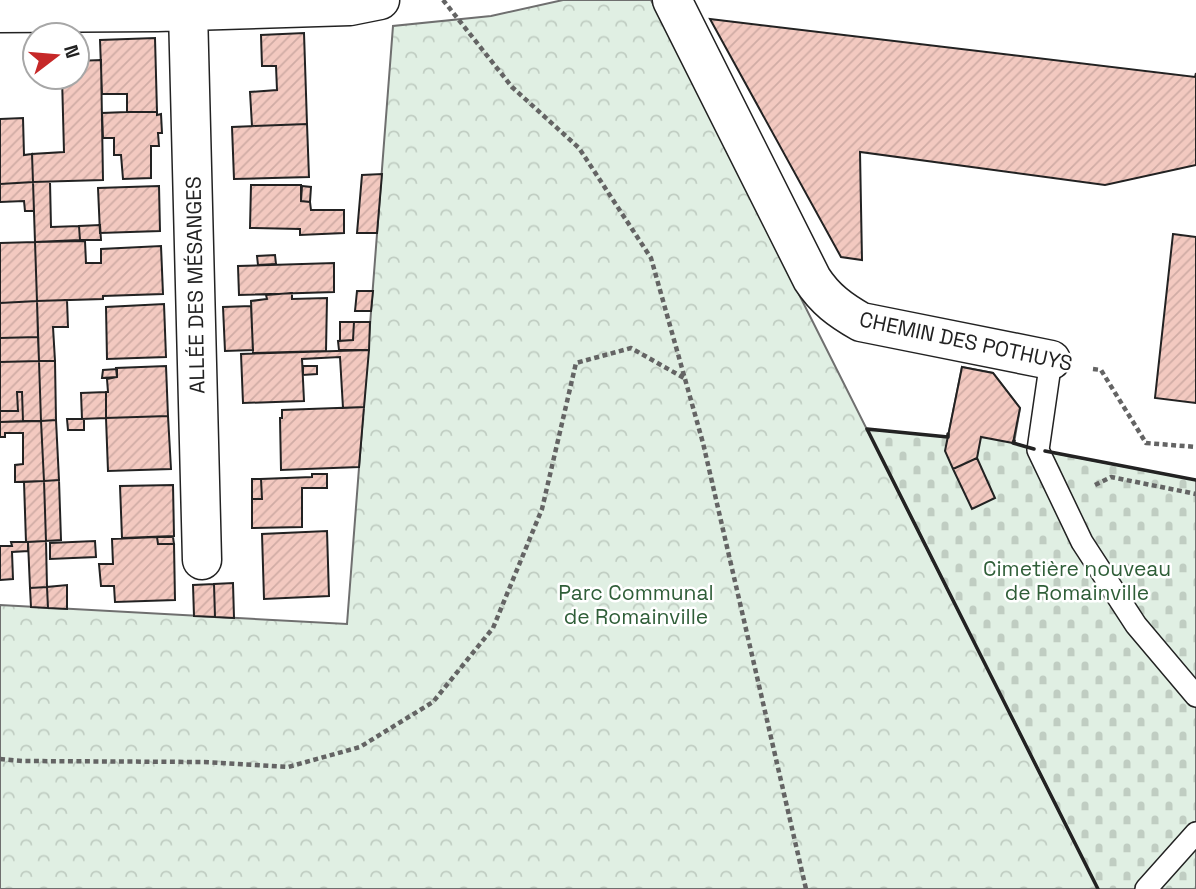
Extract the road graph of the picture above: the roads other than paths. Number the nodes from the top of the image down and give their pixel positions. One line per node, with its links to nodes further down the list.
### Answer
1 (380, 0): 3 (street)
2 (672, 0): 5 (street, CHEMIN DES POTHUYS)
3 (188, 10): 4 (street); 6 (street, ALLÉE DES MÉSANGES)
4 (0, 13)
5 (1051, 360): 7 (lane)
6 (202, 559)
7 (1196, 696)
8 (1196, 833): 9 (lane)
9 (1157, 885)

